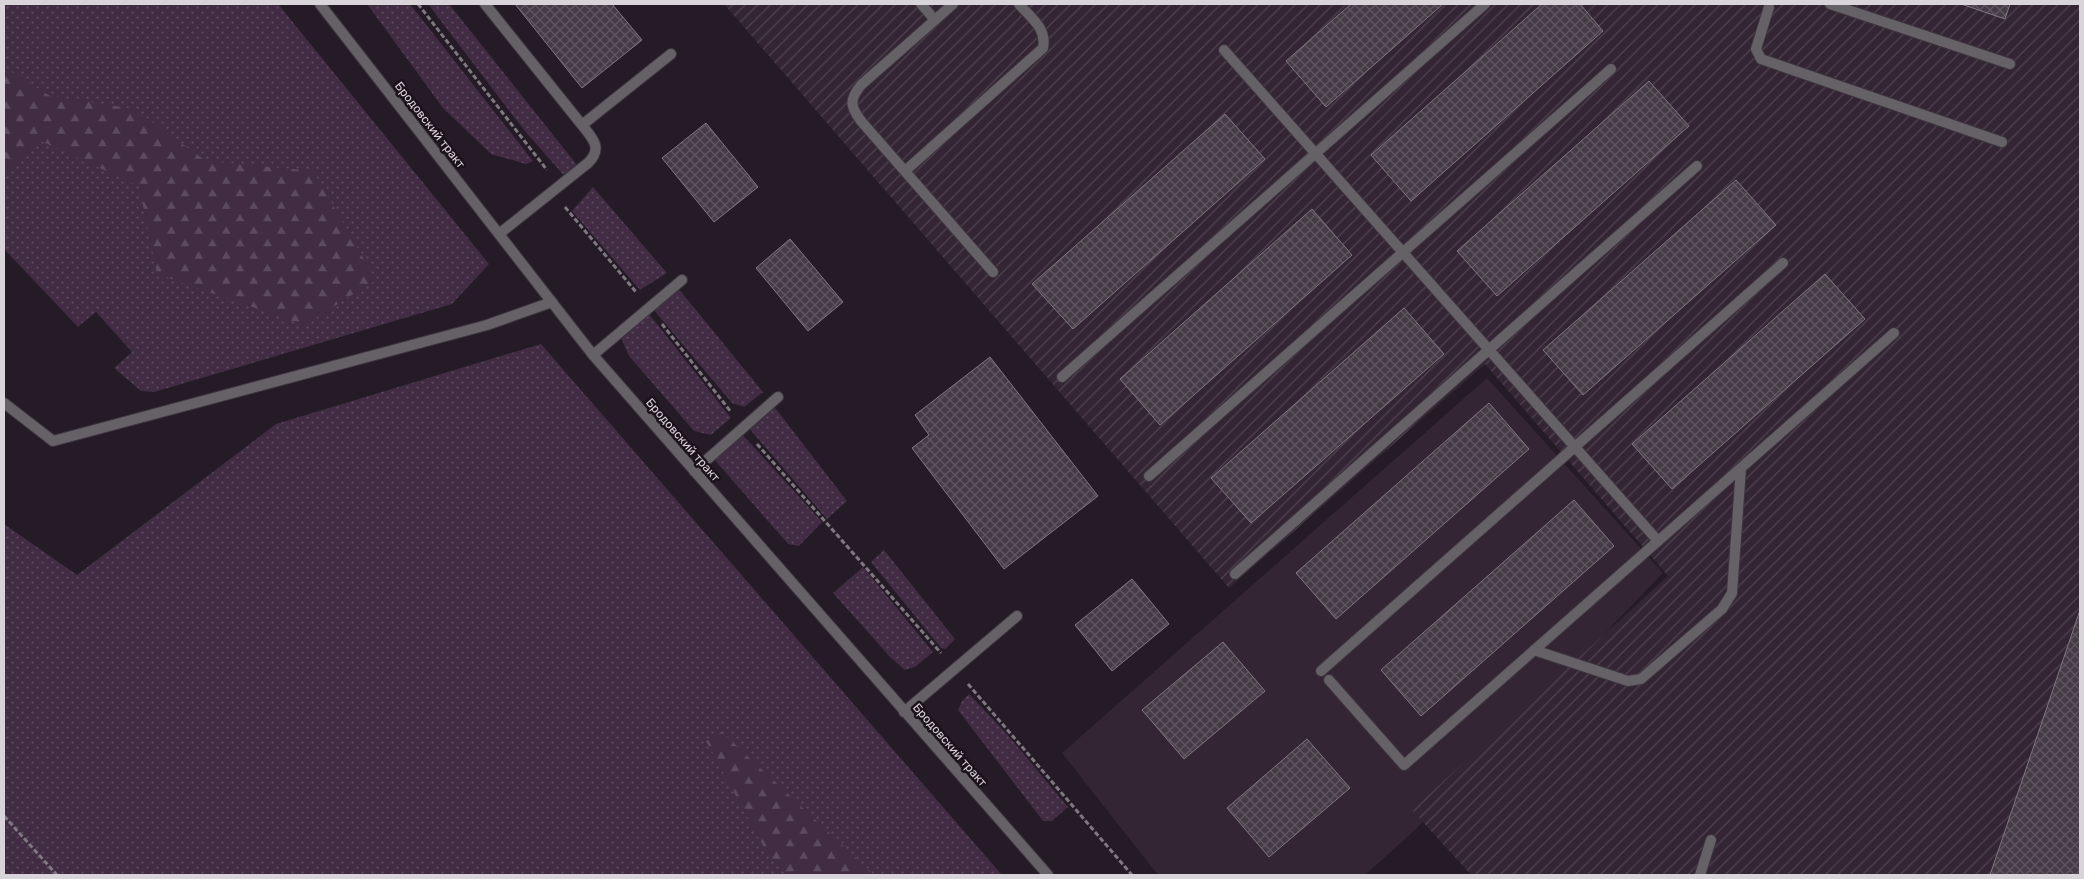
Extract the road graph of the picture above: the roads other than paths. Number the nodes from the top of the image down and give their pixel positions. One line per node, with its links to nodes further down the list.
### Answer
1 (320, 4): 19 (street, Бродовский тракт)
2 (485, 4): 14 (street)
3 (921, 4): 9 (street)
4 (953, 4): 9 (street)
5 (1019, 4): 18 (street)
6 (1485, 4): 16 (street)
7 (1830, 4): 12 (street)
8 (1766, 5): 15 (street)
9 (935, 20): 18 (street)
10 (1224, 50): 16 (street)
11 (671, 54): 14 (street)
12 (2010, 64)
13 (1611, 69): 20 (street)
14 (582, 125): 19 (street)
15 (2002, 142)
16 (1315, 154): 20 (street); 28 (street)
17 (1697, 166): 26 (street)
18 (905, 171): 22 (street)
19 (499, 234): 24 (street, Бродовский тракт)
20 (1403, 253): 26 (street); 34 (street)
21 (1783, 263): 31 (street)
22 (994, 272)
23 (682, 280): 27 (street)
24 (552, 302): 27 (street, Бродовский тракт); 30 (street)
25 (1894, 333): 32 (street)
26 (1489, 350): 31 (street); 36 (street)
27 (592, 355): 33 (street, Бродовский тракт)
28 (1062, 377)
29 (778, 397): 33 (street)
30 (4, 402)
31 (1575, 447): 35 (street); 39 (street)
32 (1741, 468): 35 (street); 38 (street)
33 (694, 471): 41 (street, Бродовский тракт)
34 (1149, 476)
35 (1658, 541): 38 (street)
36 (1235, 574)
37 (1017, 616): 41 (street)
38 (1534, 650): 40 (street)
39 (1321, 671)
40 (1329, 680)
41 (904, 712): 43 (street, Бродовский тракт)
42 (1711, 840): 44 (street)
43 (1048, 875)
44 (1700, 875)

